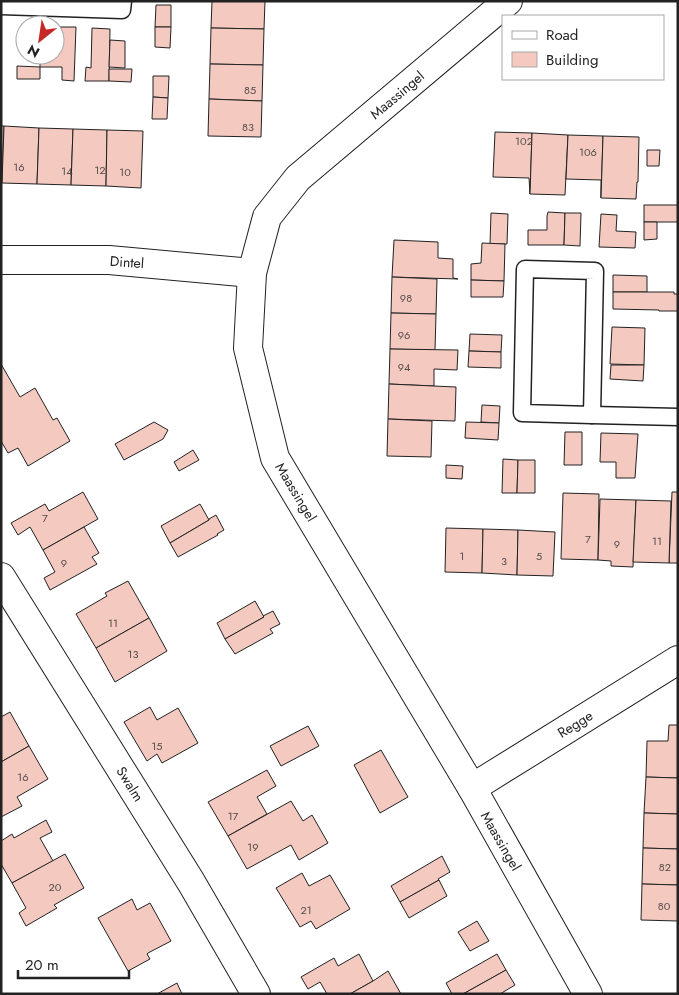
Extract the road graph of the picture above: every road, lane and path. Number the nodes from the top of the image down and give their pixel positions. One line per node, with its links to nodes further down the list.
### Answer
1 (123, 1): 3 (lane)
2 (508, 1): 5 (street, Maassingel)
3 (1, 6)
4 (1, 260): 5 (street, Dintel)
5 (252, 273): 10 (street, Maassingel)
6 (592, 415): 6 (lane); 7 (lane)
7 (678, 417)
8 (1, 577): 11 (street, Swalm)
9 (678, 660): 10 (street, Regge)
10 (472, 788): 12 (street, Maassingel)
11 (256, 994)
12 (588, 994)

